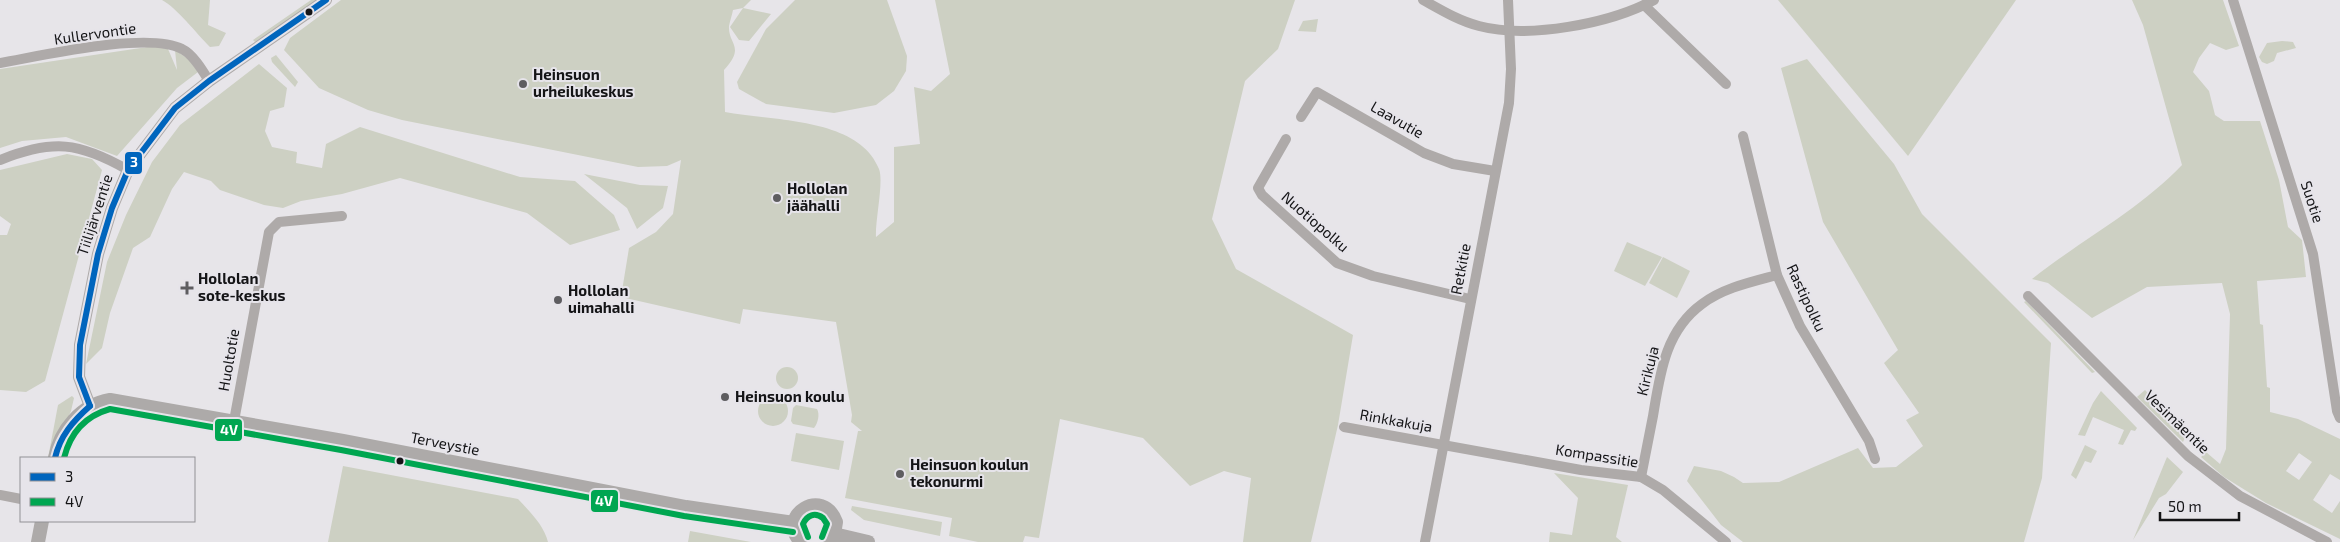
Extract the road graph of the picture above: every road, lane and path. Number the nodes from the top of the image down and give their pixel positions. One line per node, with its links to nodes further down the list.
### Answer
1 (326, 0): 9 (street, Tiilijärventie)
2 (1423, 0): 7 (street)
3 (1508, 0): 7 (street, Retkitie)
4 (1654, 0): 6 (street)
5 (2233, 0): 22 (street, Suotie)
6 (1644, 5): 7 (street); 10 (street)
7 (1510, 29): 16 (street, Retkitie)
8 (0, 63): 9 (street, Kullervontie)
9 (209, 81): 15 (street, Tiilijärventie)
10 (1726, 84)
11 (1301, 117): 16 (street, Laavutie)
12 (1743, 136): 18 (street, Rastipolku)
13 (1286, 139): 20 (street, Nuotiopolku)
14 (0, 160): 15 (street)
15 (128, 170): 21 (street, Tiilijärventie)
16 (1495, 171): 20 (street, Retkitie)
17 (342, 216): 23 (street, Huoltotie)
18 (1777, 275): 27 (street, Rastipolku); 28 (street, Kirikuja)
19 (2028, 296): 39 (street, Vesimäentie)
20 (1470, 298): 25 (street, Retkitie)
21 (90, 406): 23 (main road, Terveystie); 26 (main road)
22 (2340, 418)
23 (234, 422): 32 (main road, Terveystie)
24 (1344, 427): 25 (street, Rinkkakuja)
25 (1443, 444): 28 (street, Kompassitie); 37 (street, Retkitie)
26 (55, 457)
27 (1875, 459)
28 (1641, 477): 38 (street, Kompassitie)
29 (0, 495): 30 (street)
30 (20, 499)
31 (42, 522): 34 (main road)
32 (794, 523): 33 (main road); 35 (main road)
33 (831, 538): 36 (main road)
34 (38, 542)
35 (802, 542)
36 (868, 542)
37 (1425, 542)
38 (1726, 542)
39 (2327, 542)

